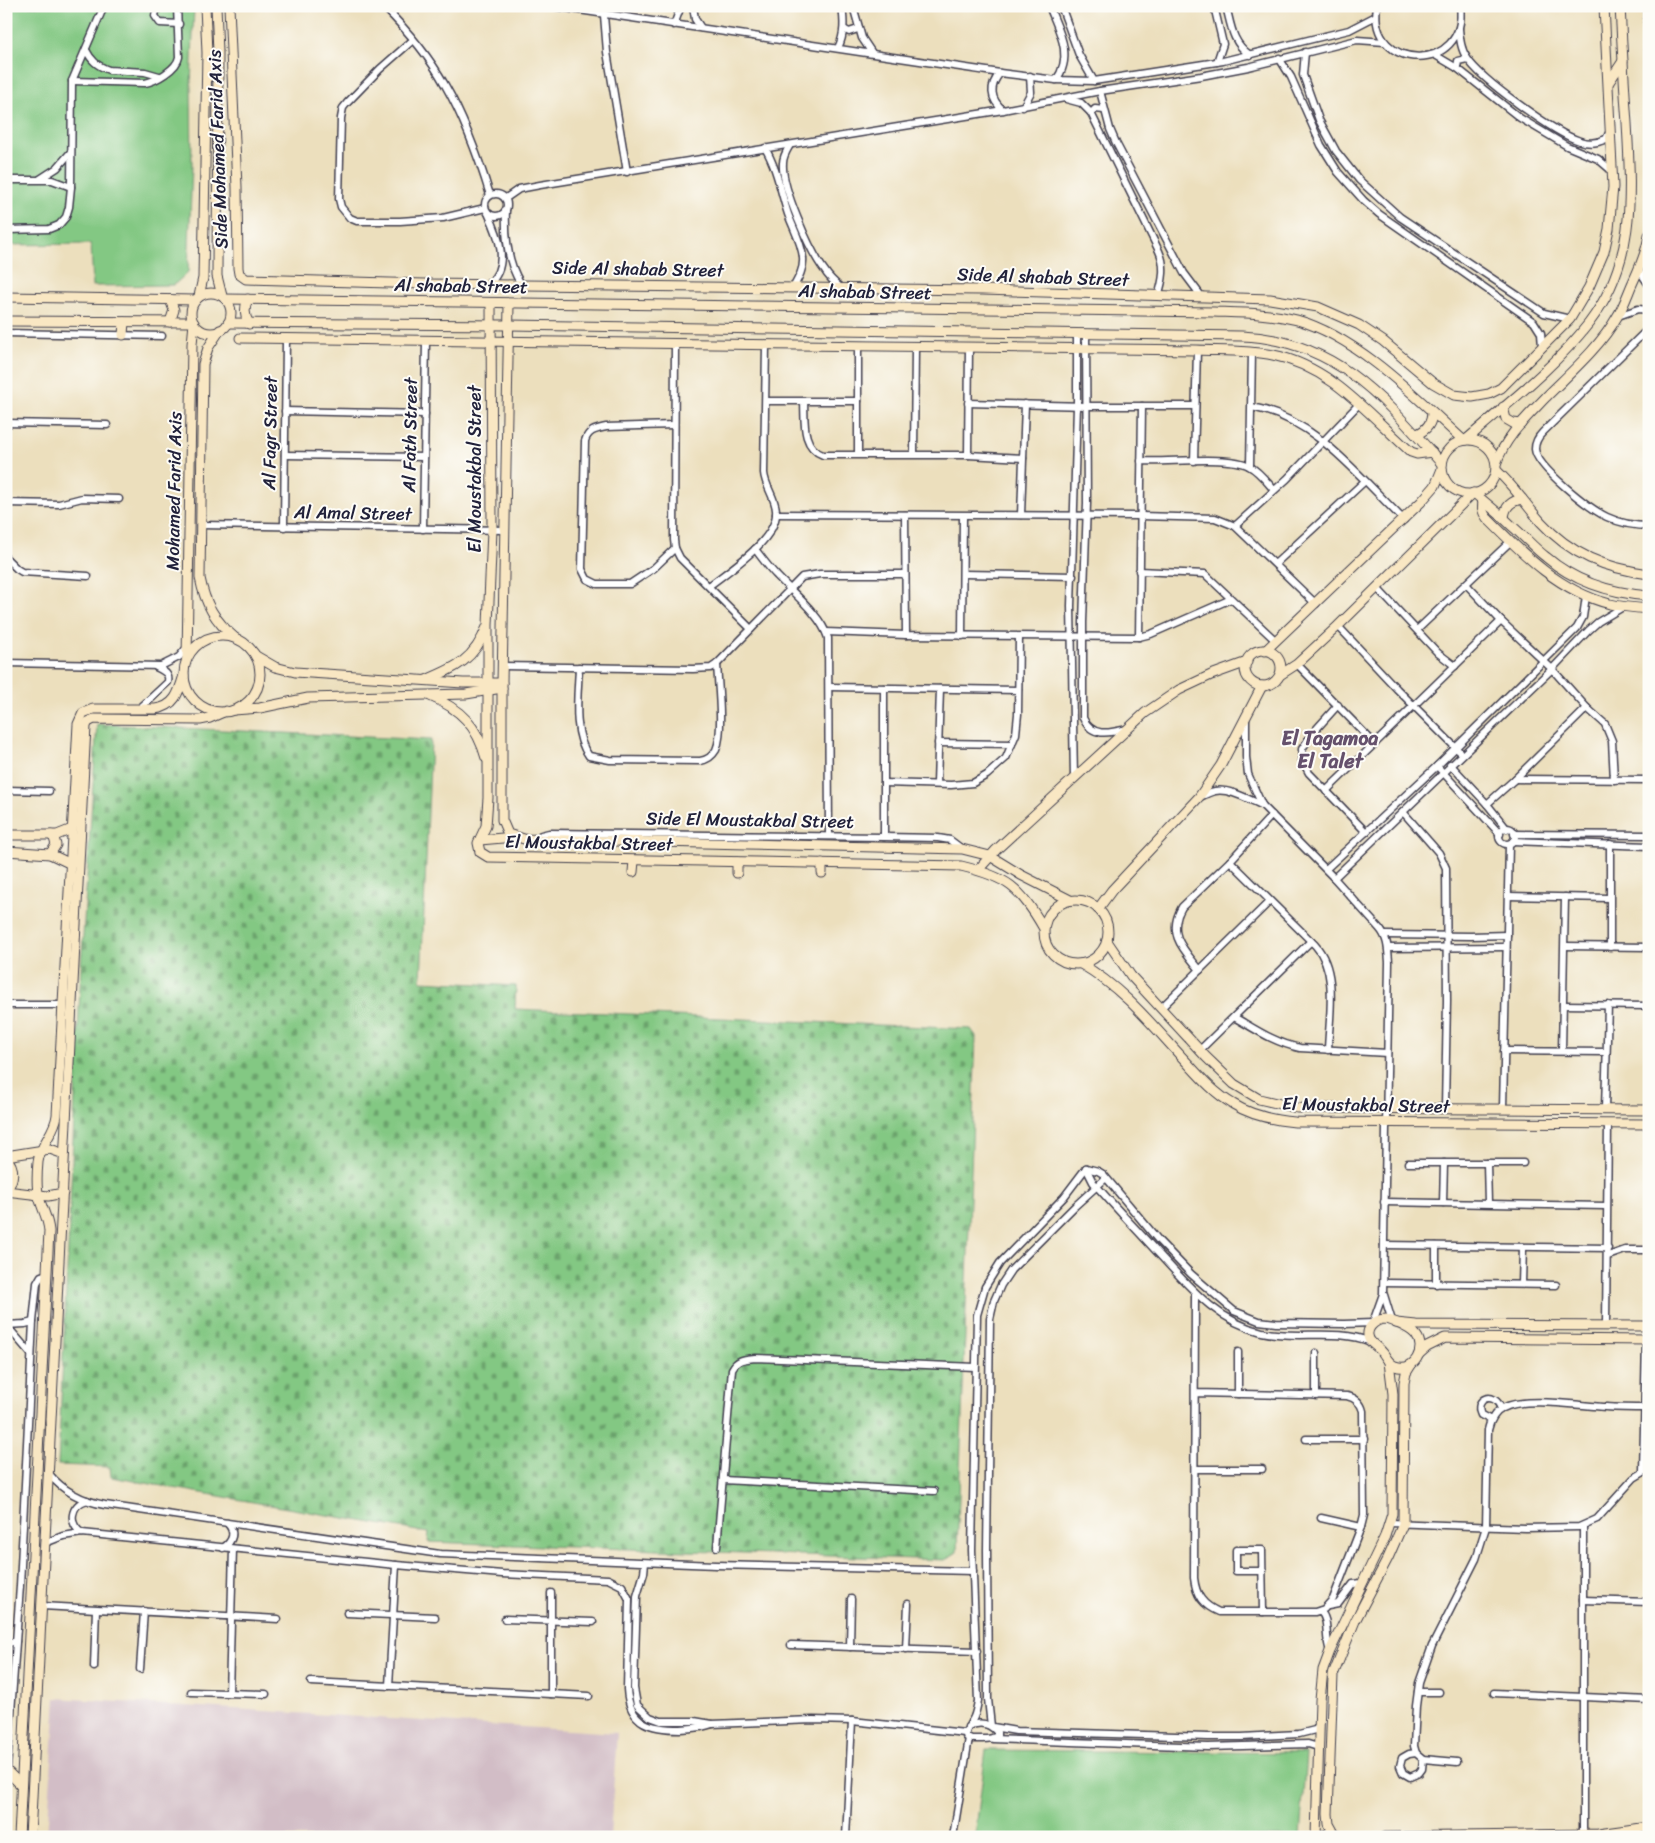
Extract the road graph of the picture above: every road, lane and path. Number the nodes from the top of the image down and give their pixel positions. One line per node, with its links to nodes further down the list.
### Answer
1 (104, 6): 40 (street)
2 (157, 6): 26 (street)
3 (177, 6): 26 (street)
4 (205, 6): 96 (street)
5 (216, 6): 66 (street)
6 (229, 6): 65 (street, Side Mohamed Farid Axis)
7 (383, 6): 23 (street)
8 (396, 6): 23 (street)
9 (552, 6): 24 (street)
10 (681, 6): 22 (street); 27 (street)
11 (842, 6): 29 (street)
12 (853, 6): 30 (street)
13 (1049, 6): 55 (street)
14 (1061, 6): 57 (street)
15 (1214, 6): 34 (street)
16 (1226, 6): 33 (street)
17 (1377, 6): 25 (street)
18 (1460, 6): 31 (street)
19 (1604, 6): 58 (street)
20 (1620, 6): 47 (street)
21 (1648, 6): 39 (street)
22 (693, 7): 28 (street)
23 (392, 15): 35 (street)
24 (604, 15): 27 (street); 76 (street)
25 (1376, 16): 32 (street); 37 (street)
26 (179, 24): 52 (street)
27 (674, 25): 28 (street)
28 (702, 28): 38 (street)
29 (844, 29): 30 (street); 38 (street)
30 (858, 29): 42 (street)
31 (1459, 29): 44 (street); 46 (street)
32 (1350, 30): 36 (street); 43 (street)
33 (1232, 31): 34 (street); 43 (street)
34 (1221, 36): 48 (street)
35 (413, 40): 80 (street); 84 (street)
36 (1356, 40): 37 (street); 41 (street)
37 (1385, 42): 44 (street)
38 (838, 48): 42 (street)
39 (1649, 48)
40 (86, 50): 52 (street); 56 (street)
41 (1305, 52): 45 (street); 51 (street)
42 (872, 53): 50 (street)
43 (1250, 55): 48 (street)
44 (1435, 55): 49 (street)
45 (1279, 58): 54 (street); 59 (street)
46 (1467, 59): 49 (street); 68 (street)
47 (1623, 61): 58 (street); 153 (street)
48 (1217, 62): 57 (street)
49 (1458, 68): 72 (street)
50 (1000, 73): 53 (street); 62 (street)
51 (1303, 75): 54 (street); 82 (street)
52 (160, 76): 56 (street)
53 (1030, 76): 55 (street); 61 (street)
54 (1291, 77): 85 (street)
55 (1056, 80): 57 (street)
56 (72, 81): 71 (street)
57 (1094, 81)
58 (1608, 82): 67 (street)
59 (1100, 91): 60 (street); 63 (street)
60 (1065, 99): 61 (street); 64 (street)
61 (1023, 107): 62 (street)
62 (1003, 110): 69 (street)
63 (1104, 110): 64 (street); 88 (street)
64 (1091, 113): 89 (street)
65 (234, 116): 66 (street); 97 (street, Side Mohamed Farid Axis)
66 (218, 117): 95 (street)
67 (1610, 130): 68 (street); 75 (street)
68 (1592, 143): 72 (street)
69 (790, 145): 70 (street); 73 (street)
70 (765, 148): 74 (street); 76 (street)
71 (70, 152): 77 (street); 79 (street)
72 (1589, 155): 75 (street)
73 (782, 165): 74 (street); 90 (street)
74 (773, 166): 91 (street)
75 (1612, 171): 115 (street)
76 (628, 172): 81 (street)
77 (39, 179): 78 (street); 79 (street)
78 (6, 180)
79 (71, 187): 86 (street)
80 (490, 195): 81 (street); 84 (street)
81 (506, 198): 83 (street)
82 (1386, 206): 85 (street); 112 (street)
83 (506, 210): 84 (street); 93 (street)
84 (487, 211): 92 (street)
85 (1379, 214): 120 (street)
86 (6, 230)
87 (1649, 234): 94 (street)
88 (1167, 239): 89 (street); 105 (street)
89 (1156, 244): 103 (street)
90 (811, 248): 91 (street); 102 (street)
91 (802, 251): 101 (street)
92 (501, 263): 93 (street); 98 (street)
93 (511, 264): 99 (street)
94 (1639, 270): 100 (street); 114 (street)
95 (217, 276): 96 (street); 107 (street)
96 (203, 278): 106 (street)
97 (254, 281): 98 (street, Side Al shabab Street)
98 (489, 284): 99 (street, Side Al shabab Street)
99 (521, 284): 101 (street, Side Al shabab Street)
100 (1649, 285)
101 (793, 288): 102 (street, Side Al shabab Street)
102 (841, 288): 103 (street, Side Al shabab Street)
103 (1158, 296): 105 (street, Side Al shabab Street)
104 (6, 297): 109 (street)
105 (1202, 297): 152 (street, Side Al shabab Street)
106 (198, 298): 107 (street); 109 (street); 119 (street)
107 (224, 298): 108 (street, Al shabab Street); 121 (street)
108 (248, 299): 110 (street, Al shabab Street); 122 (street)
109 (170, 300): 118 (street)
110 (490, 303): 111 (street, Al shabab Street); 124 (street, El Moustakbal Street)
111 (509, 304): 125 (street, El Moustakbal Street); 167 (street, Al shabab Street)
112 (1538, 309): 115 (street); 120 (street)
113 (1649, 310): 114 (street)
114 (1618, 316): 170 (street)
115 (1570, 319): 147 (street)
116 (6, 321): 117 (street)
117 (124, 322): 118 (street); 133 (street)
118 (170, 322): 119 (street)
119 (194, 322): 129 (street); 246 (street, Mohamed Farid Axis)
120 (1534, 322): 147 (street)
121 (228, 323): 122 (street); 129 (street)
122 (249, 324): 123 (street)
123 (264, 324): 124 (street); 136 (street)
124 (491, 325): 125 (street); 139 (street, El Moustakbal Street)
125 (509, 325): 126 (street); 140 (street, El Moustakbal Street)
126 (681, 328): 127 (street); 141 (street)
127 (748, 328): 131 (street); 142 (street)
128 (1649, 328): 206 (street)
129 (220, 330): 204 (street, Mohamed Farid Axis)
130 (6, 333): 133 (street)
131 (1077, 334): 132 (street); 148 (street)
132 (1086, 334): 149 (street); 173 (street)
133 (123, 336): 134 (street)
134 (162, 336)
135 (240, 338): 136 (street)
136 (265, 339): 137 (street)
137 (286, 339): 138 (street); 166 (street, Al Fagr Street)
138 (426, 341): 139 (street); 168 (street, Al Fath Street)
139 (491, 341): 140 (street); 209 (street, El Moustakbal Street)
140 (509, 342): 141 (street); 210 (street, El Moustakbal Street)
141 (678, 344): 142 (street); 172 (street)
142 (747, 345): 143 (street)
143 (766, 345): 144 (street); 154 (street)
144 (858, 346): 145 (street); 156 (street)
145 (915, 346): 146 (street); 178 (street)
146 (969, 347): 148 (street); 157 (street)
147 (1542, 347): 152 (street)
148 (1077, 348): 149 (street); 160 (street)
149 (1086, 348): 150 (street); 161 (street)
150 (1196, 350): 151 (street); 163 (street)
151 (1252, 352): 158 (street); 164 (street)
152 (1531, 358): 153 (street)
153 (1539, 376): 165 (street)
154 (766, 401): 155 (street); 195 (street)
155 (804, 401): 156 (street); 177 (street)
156 (858, 401): 177 (street)
157 (968, 403): 159 (street); 180 (street)
158 (1360, 403): 175 (street); 176 (street)
159 (1025, 404): 160 (street); 182 (street)
160 (1077, 406): 161 (street); 199 (street)
161 (1086, 406): 162 (street); 200 (street)
162 (1142, 406): 163 (street); 183 (street)
163 (1196, 406): 184 (street)
164 (1252, 407): 175 (street); 185 (street)
165 (1503, 408): 170 (street); 174 (street)
166 (285, 411): 168 (street); 179 (street, Al Fagr Street)
167 (1432, 412): 173 (street); 174 (street, Al shabab Street)
168 (425, 414): 181 (street, Al Fath Street)
169 (6, 423): 171 (street)
170 (1521, 424): 187 (street)
171 (107, 425)
172 (674, 425): 212 (street); 212 (street)
173 (1417, 434): 176 (street)
174 (1465, 440): 186 (street); 187 (street)
175 (1324, 441): 188 (street); 189 (street)
176 (1432, 452): 186 (street)
177 (858, 454): 178 (street)
178 (914, 454): 180 (street)
179 (285, 455): 181 (street); 207 (street, Al Fagr Street)
180 (968, 455): 182 (street)
181 (424, 457): 208 (street, Al Fath Street)
182 (1023, 458): 197 (street)
183 (1141, 461): 184 (street); 201 (street)
184 (1194, 461): 185 (street)
185 (1250, 466): 189 (street)
186 (1442, 466): 190 (street); 203 (street)
187 (1496, 467): 190 (street); 192 (street)
188 (1365, 481): 203 (street); 215 (street)
189 (1274, 490): 205 (street)
190 (1474, 493): 193 (street); 224 (street)
191 (119, 499): 194 (street)
192 (1522, 499): 202 (street); 219 (street)
193 (1483, 501): 202 (street); 211 (street)
194 (6, 503)
195 (776, 514): 196 (street); 213 (street)
196 (905, 515): 198 (street); 217 (street)
197 (1021, 515): 198 (street); 199 (street)
198 (963, 516): 218 (street)
199 (1074, 516): 200 (street); 221 (street)
200 (1086, 516): 201 (street); 243 (street)
201 (1140, 516): 205 (street); 216 (street)
202 (1504, 518): 227 (street)
203 (1404, 520): 229 (street)
204 (201, 525): 207 (street, Al Amal Street); 244 (street, Mohamed Farid Axis)
205 (1235, 526): 215 (street)
206 (1649, 526)
207 (284, 527): 208 (street, Al Amal Street)
208 (423, 529): 209 (street, Al Amal Street)
209 (492, 530): 210 (street, Al Amal Street); 233 (street, El Moustakbal Street)
210 (505, 530): 256 (street, El Moustakbal Street)
211 (1511, 541): 222 (street); 226 (street)
212 (675, 548): 223 (street)
213 (755, 549): 223 (street); 225 (street)
214 (6, 558): 220 (street)
215 (1275, 564): 229 (street)
216 (1140, 571): 228 (street); 240 (street)
217 (905, 574): 225 (street); 238 (street)
218 (963, 574): 221 (street); 239 (street)
219 (1649, 574)
220 (88, 576)
221 (1072, 576): 242 (street)
222 (1466, 584): 232 (street); 236 (street)
223 (709, 586): 235 (street)
224 (1377, 588): 234 (street); 236 (street)
225 (790, 589): 235 (street); 237 (street)
226 (1586, 596): 230 (street); 251 (street)
227 (1649, 596)
228 (1231, 599): 240 (street); 245 (street)
229 (1316, 604): 245 (street)
230 (1623, 607): 231 (street); 259 (street)
231 (1649, 609)
232 (1501, 621): 251 (street); 257 (street)
233 (488, 625): 262 (street); 265 (street, El Moustakbal Street)
234 (1338, 626): 254 (street); 272 (street)
235 (751, 629): 253 (street)
236 (1417, 630): 257 (street)
237 (826, 632): 238 (street); 266 (street)
238 (906, 635): 239 (street)
239 (962, 636): 241 (street)
240 (1139, 636): 243 (street)
241 (1020, 637): 242 (street); 269 (street)
242 (1072, 637): 243 (street); 288 (street)
243 (1083, 637): 277 (street)
244 (234, 638): 248 (street); 249 (street)
245 (1276, 641): 247 (street)
246 (188, 646): 249 (street, Mohamed Farid Axis); 255 (street)
247 (1265, 651): 250 (street); 260 (street)
248 (256, 656): 262 (street); 275 (street)
249 (187, 659): 261 (street)
250 (1246, 662): 264 (street); 277 (street)
251 (1544, 662): 259 (street); 281 (street)
252 (6, 663): 255 (street)
253 (717, 664): 258 (street); 258 (street)
254 (1297, 664): 260 (street); 271 (street)
255 (155, 666): 274 (street)
256 (503, 666): 258 (street); 263 (street, El Moustakbal Street)
257 (1456, 666): 272 (street)
258 (579, 667)
259 (1552, 669): 273 (street); 282 (street)
260 (1280, 674): 264 (street)
261 (184, 675): 274 (street); 275 (street)
262 (424, 681): 265 (street)
263 (502, 686): 265 (street); 312 (street, El Moustakbal Street)
264 (1262, 686): 276 (street)
265 (488, 687): 270 (street); 284 (street, El Moustakbal Street)
266 (829, 687): 267 (street); 310 (street)
267 (884, 688): 268 (street); 292 (street)
268 (940, 689): 269 (street); 278 (street)
269 (1018, 690): 279 (street)
270 (426, 694): 275 (street); 284 (street)
271 (1338, 705): 280 (street); 296 (street)
272 (1413, 706): 280 (street); 281 (street)
273 (1587, 708): 289 (street); 290 (street)
274 (139, 709): 302 (street)
275 (230, 711): 377 (street)
276 (1246, 718): 297 (street); 299 (street)
277 (1127, 729): 288 (street)
278 (938, 743): 279 (street); 293 (street)
279 (1012, 744): 293 (street)
280 (1375, 744): 296 (street)
281 (1456, 748): 282 (street); 283 (street)
282 (1463, 754): 286 (street)
283 (1445, 759): 285 (street); 286 (street)
284 (488, 765): 313 (street, El Moustakbal Street)
285 (1437, 766): 287 (street); 304 (street)
286 (1452, 766): 287 (street); 298 (street)
287 (1444, 774): 300 (street); 305 (street)
288 (1074, 779): 322 (street)
289 (1515, 780): 290 (street); 298 (street)
290 (1614, 780): 291 (street)
291 (1649, 780)
292 (884, 783): 293 (street); 311 (street)
293 (937, 784)
294 (6, 790): 295 (street)
295 (49, 791)
296 (1326, 791): 304 (street)
297 (1199, 797): 299 (street); 340 (street)
298 (1487, 804): 303 (street)
299 (1262, 805): 301 (street)
300 (1404, 812): 334 (street); 344 (street)
301 (1272, 815): 323 (street); 329 (street)
302 (72, 829): 308 (street); 328 (street)
303 (1507, 829): 305 (street); 306 (street)
304 (1366, 832): 329 (street)
305 (1500, 834): 315 (street)
306 (1514, 834): 309 (street); 315 (street)
307 (6, 835): 308 (street)
308 (51, 835): 321 (street)
309 (1649, 835)
310 (828, 836): 311 (street, Side El Moustakbal Street); 314 (street, Side El Moustakbal Street)
311 (884, 836): 319 (street, Side El Moustakbal Street)
312 (515, 838): 313 (street); 314 (street, El Moustakbal Street)
313 (480, 840): 324 (street, El Moustakbal Street)
314 (536, 840): 317 (street, El Moustakbal Street)
315 (1511, 842): 316 (street); 335 (street)
316 (1610, 844): 318 (street); 337 (street)
317 (773, 845): 319 (street, El Moustakbal Street); 326 (street)
318 (1649, 846)
319 (962, 849): 322 (street, El Moustakbal Street)
320 (6, 851): 321 (street)
321 (50, 854): 328 (street)
322 (990, 856): 330 (street); 338 (street, El Moustakbal Street)
323 (1230, 860): 339 (street); 354 (street)
324 (634, 861): 325 (street, El Moustakbal Street); 331 (street)
325 (737, 862): 326 (street, El Moustakbal Street); 332 (street)
326 (773, 862): 327 (street, El Moustakbal Street)
327 (822, 863): 330 (street, El Moustakbal Street); 333 (street)
328 (70, 864): 356 (street)
329 (1326, 869): 334 (street)
330 (978, 870): 341 (street, El Moustakbal Street)
331 (633, 872)
332 (737, 873)
333 (822, 873)
334 (1334, 878): 342 (street)
335 (1508, 896): 336 (street); 343 (street)
336 (1565, 897): 337 (street); 347 (street)
337 (1610, 898): 350 (street)
338 (1070, 900): 340 (street); 341 (street)
339 (1270, 901): 346 (street); 354 (street)
340 (1098, 909): 345 (street)
341 (1044, 927): 353 (street)
342 (1385, 935): 344 (street); 352 (street)
343 (1507, 935): 344 (street); 349 (street)
344 (1446, 936): 348 (street)
345 (1107, 941): 353 (street); 360 (street, El Moustakbal Street)
346 (1311, 941): 361 (street); 363 (street)
347 (1565, 946): 350 (street); 357 (street)
348 (1446, 947): 349 (street); 352 (street); 369 (street)
349 (1506, 947): 364 (street)
350 (1610, 947): 351 (street)
351 (1649, 947)
352 (1388, 948): 367 (street)
353 (1081, 964): 373 (street, El Moustakbal Street)
354 (1200, 970): 360 (street)
355 (6, 1005): 356 (street)
356 (63, 1005): 376 (street)
357 (1563, 1005): 358 (street); 365 (street)
358 (1608, 1006): 359 (street); 366 (street)
359 (1649, 1006)
360 (1161, 1008): 362 (street, El Moustakbal Street)
361 (1234, 1017): 362 (street); 363 (street)
362 (1200, 1050): 368 (street, El Moustakbal Street)
363 (1328, 1050): 367 (street)
364 (1504, 1051): 365 (street); 370 (street)
365 (1562, 1051): 366 (street)
366 (1606, 1052): 371 (street)
367 (1386, 1053): 368 (street)
368 (1387, 1108): 369 (street, El Moustakbal Street); 373 (street)
369 (1445, 1108): 370 (street, El Moustakbal Street)
370 (1503, 1108): 371 (street, El Moustakbal Street)
371 (1605, 1109): 372 (street, El Moustakbal Street)
372 (1649, 1110)
373 (1386, 1122): 374 (street, El Moustakbal Street); 389 (street)
374 (1608, 1124): 375 (street, El Moustakbal Street); 392 (street)
375 (1649, 1124)
376 (40, 1151): 377 (street); 378 (street); 388 (street)
377 (64, 1154): 387 (street)
378 (6, 1157): 386 (street)
379 (1408, 1163): 380 (street)
380 (1444, 1163): 381 (street); 390 (street)
381 (1487, 1163): 382 (street); 391 (street)
382 (1523, 1163)
383 (1086, 1168): 384 (street); 385 (street); 423 (street)
384 (1106, 1178): 385 (street); 409 (street)
385 (1096, 1186): 404 (street); 454 (street)
386 (6, 1191): 388 (street)
387 (63, 1193): 388 (street); 437 (street)
388 (38, 1195): 399 (street)
389 (1384, 1202): 390 (street); 393 (street)
390 (1443, 1202): 391 (street)
391 (1488, 1203): 392 (street)
392 (1606, 1206): 396 (street)
393 (1384, 1245): 394 (street); 400 (street)
394 (1436, 1246): 395 (street); 401 (street)
395 (1523, 1247): 396 (street); 402 (street)
396 (1608, 1248): 398 (street)
397 (1649, 1250): 398 (street)
398 (1608, 1256): 410 (street)
399 (46, 1274): 406 (street); 518 (street)
400 (1384, 1283): 401 (street); 405 (street)
401 (1436, 1284): 402 (street)
402 (1522, 1284): 403 (street)
403 (1556, 1285)
404 (1195, 1294): 413 (street); 426 (street)
405 (1383, 1294): 407 (street); 408 (street)
406 (32, 1322): 419 (street); 419 (street)
407 (1373, 1322): 408 (street); 409 (street); 416 (street)
408 (1394, 1323): 411 (street); 420 (street)
409 (1353, 1324): 413 (street)
410 (1606, 1325): 411 (street); 412 (street)
411 (1441, 1326): 414 (street)
412 (1649, 1326)
413 (1354, 1336): 416 (street)
414 (1445, 1338): 415 (street); 420 (street)
415 (1647, 1340): 430 (street)
416 (1371, 1342): 421 (street)
417 (1238, 1352): 427 (street)
418 (1316, 1353): 428 (street)
419 (31, 1354): 483 (street)
420 (1419, 1354): 422 (street)
421 (1389, 1362): 422 (street); 424 (street)
422 (1411, 1365): 425 (street)
423 (975, 1367): 438 (street); 453 (street)
424 (1392, 1383): 425 (street); 443 (street)
425 (1404, 1383): 444 (street)
426 (1195, 1393): 427 (street); 434 (street)
427 (1238, 1394): 428 (street)
428 (1316, 1396): 433 (street)
429 (1501, 1408): 430 (street); 431 (street); 431 (street)
430 (1647, 1408): 436 (street)
431 (1491, 1420): 447 (street)
432 (1306, 1439): 433 (street)
433 (1364, 1439): 446 (street)
434 (1194, 1469): 435 (street); 474 (street)
435 (1262, 1469)
436 (1646, 1470): 445 (street)
437 (49, 1474): 440 (street); 449 (street)
438 (723, 1480): 439 (street); 450 (street)
439 (934, 1491)
440 (87, 1500): 442 (street); 448 (street)
441 (1321, 1518): 446 (street)
442 (227, 1523): 451 (street); 455 (street)
443 (1390, 1523): 444 (street); 461 (street)
444 (1402, 1524): 447 (street); 521 (street)
445 (1583, 1526): 447 (street); 466 (street)
446 (1361, 1527): 470 (street)
447 (1486, 1527): 497 (street)
448 (82, 1533): 449 (street); 451 (street)
449 (45, 1543): 469 (street)
450 (717, 1547)
451 (223, 1548): 452 (street)
452 (234, 1549): 456 (street); 477 (street)
453 (972, 1550): 454 (street); 457 (street)
454 (987, 1550): 459 (street)
455 (645, 1563): 457 (street); 463 (street)
456 (396, 1565): 462 (street); 476 (street)
457 (973, 1571): 460 (street)
458 (1263, 1571): 458 (street); 474 (street)
459 (988, 1579): 460 (street); 509 (street)
460 (974, 1581): 489 (street)
461 (1362, 1583): 470 (street); 488 (street)
462 (625, 1590): 463 (street); 507 (street)
463 (638, 1590): 507 (street)
464 (551, 1593): 481 (street)
465 (851, 1598): 486 (street)
466 (1583, 1600): 467 (street); 504 (street)
467 (1649, 1602)
468 (908, 1604): 487 (street)
469 (42, 1606): 471 (street); 523 (street)
470 (1328, 1606): 473 (street)
471 (96, 1609): 472 (street); 492 (street)
472 (144, 1611): 477 (street); 493 (street)
473 (1320, 1611): 474 (street); 488 (street)
474 (1263, 1612)
475 (347, 1613): 476 (street)
476 (393, 1615): 478 (street); 495 (street)
477 (232, 1616): 479 (street); 499 (street)
478 (435, 1617)
479 (278, 1619)
480 (505, 1619): 481 (street)
481 (551, 1621): 482 (street); 501 (street)
482 (593, 1622)
483 (16, 1641): 484 (street); 491 (street)
484 (6, 1644)
485 (791, 1645): 486 (street)
486 (850, 1648): 487 (street)
487 (906, 1649): 489 (street)
488 (1330, 1650): 508 (street)
489 (977, 1651): 510 (street)
490 (6, 1654): 491 (street)
491 (15, 1656): 516 (street)
492 (94, 1667)
493 (140, 1669)
494 (311, 1682): 495 (street)
495 (389, 1686): 501 (street)
496 (191, 1692): 499 (street)
497 (1418, 1692): 498 (street); 513 (street)
498 (1438, 1692)
499 (229, 1693): 500 (street)
500 (266, 1694)
501 (551, 1694): 503 (street)
502 (1494, 1694): 504 (street)
503 (589, 1696)
504 (1584, 1697): 505 (street); 520 (street)
505 (1649, 1700)
506 (852, 1721): 507 (street); 510 (street); 524 (street)
507 (712, 1724)
508 (1319, 1726): 509 (street); 512 (street)
509 (992, 1727): 510 (street); 511 (street)
510 (967, 1733): 511 (street); 525 (street)
511 (993, 1738): 512 (street)
512 (1318, 1747): 526 (street)
513 (1416, 1753): 514 (street); 514 (street)
514 (1423, 1759): 515 (street)
515 (1457, 1762)
516 (7, 1771): 517 (street); 518 (street)
517 (6, 1783)
518 (21, 1785): 522 (street)
519 (1649, 1827): 520 (street)
520 (1583, 1834): 528 (street)
521 (1338, 1835): 527 (street)
522 (19, 1837)
523 (30, 1837)
524 (846, 1837)
525 (953, 1837)
526 (1316, 1837)
527 (1320, 1837)
528 (1384, 1837)

